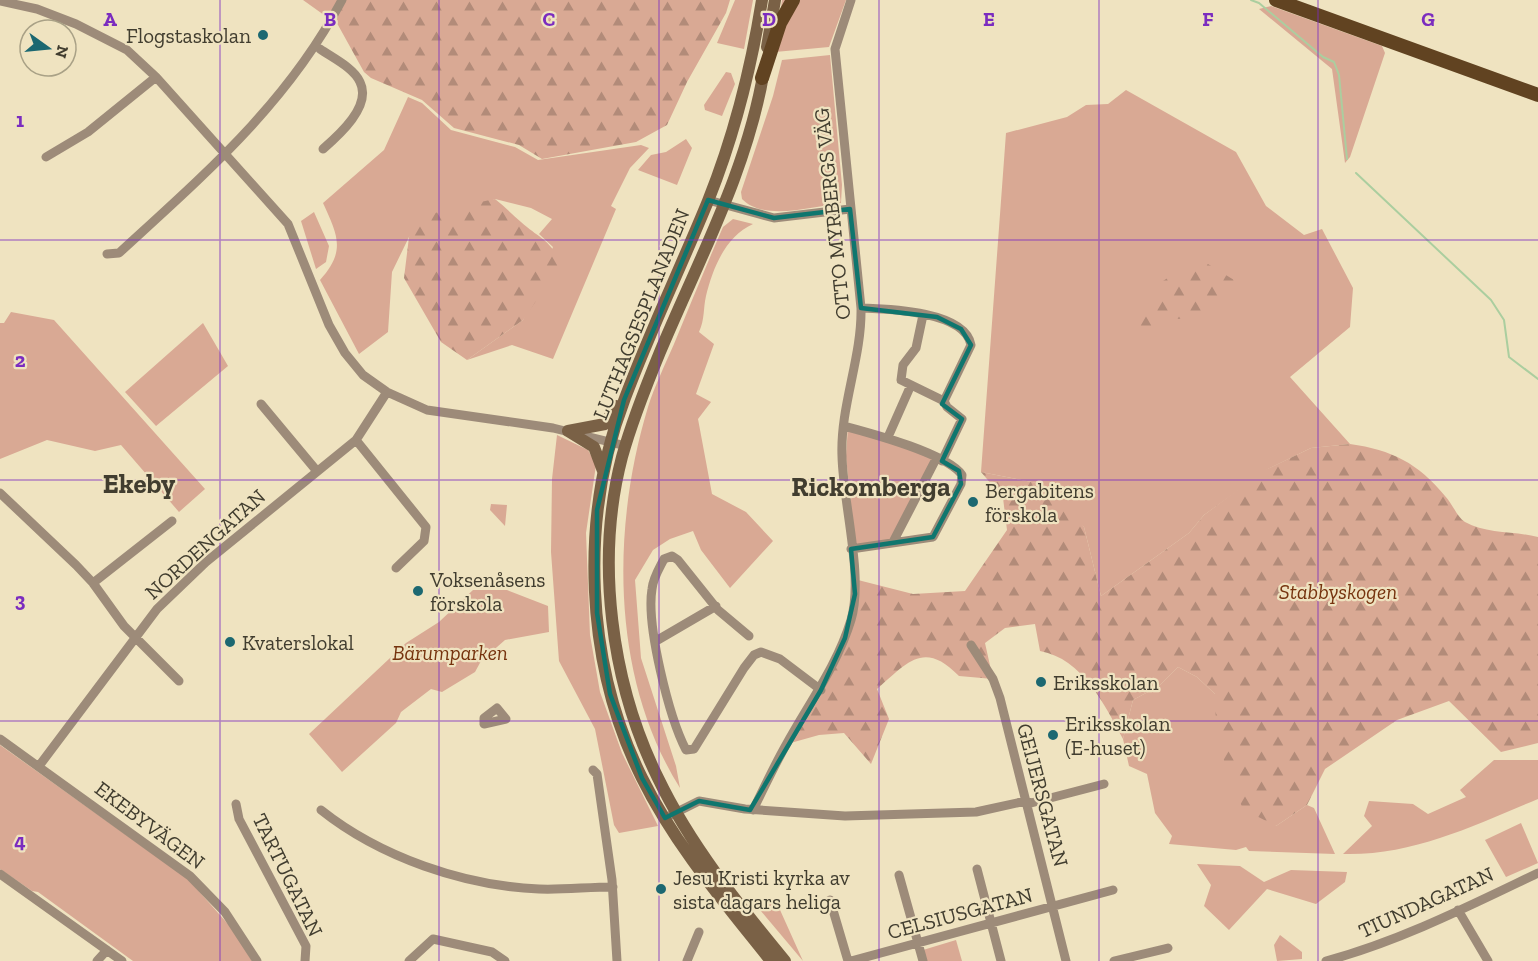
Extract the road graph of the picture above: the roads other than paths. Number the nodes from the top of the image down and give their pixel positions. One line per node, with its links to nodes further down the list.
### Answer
1 (342, 0): 15 (street)
2 (762, 0): 17 (main road, LUTHAGSESPLANADEN)
3 (775, 0): 11 (main road, LUTHAGSESPLANADEN)
4 (793, 0): 11 (main road)
5 (851, 0): 19 (street, OTTO MYRBERGS VÄG)
6 (1276, 0): 13 (main road)
7 (1294, 0): 12 (main road)
8 (0, 1): 10 (street)
9 (320, 49): 14 (street)
10 (156, 77): 15 (street); 16 (street)
11 (762, 78): 18 (main road, LUTHAGSESPLANADEN)
12 (1538, 88)
13 (1538, 95)
14 (323, 148)
15 (226, 153): 20 (street); 25 (street)
16 (46, 157)
17 (708, 200): 18 (street); 23 (main road, LUTHAGSESPLANADEN)
18 (723, 205): 19 (street); 33 (main road, LUTHAGSESPLANADEN)
19 (850, 209): 21 (street, OTTO MYRBERGS VÄG)
20 (107, 254)
21 (861, 308): 22 (street); 28 (street, OTTO MYRBERGS VÄG)
22 (923, 315): 24 (street); 26 (street)
23 (651, 335): 29 (main road); 32 (main road, LUTHAGSESPLANADEN)
24 (912, 385): 26 (street); 30 (street)
25 (387, 392): 29 (street); 31 (street, NORDENGATAN)
26 (944, 401): 34 (street)
27 (261, 404): 35 (street)
28 (844, 426): 30 (street); 40 (street, OTTO MYRBERGS VÄG)
29 (568, 431): 32 (street); 36 (main road)
30 (888, 437): 34 (street)
31 (356, 440): 35 (street, NORDENGATAN); 41 (street)
32 (612, 442): 33 (street); 36 (main road, LUTHAGSESPLANADEN)
33 (626, 446): 58 (main road, LUTHAGSESPLANADEN)
34 (939, 460): 39 (street); 39 (street)
35 (316, 470): 45 (street, NORDENGATAN)
36 (604, 475): 59 (main road, LUTHAGSESPLANADEN)
37 (0, 493): 42 (street)
38 (172, 521): 42 (street)
39 (893, 542): 40 (street)
40 (851, 549): 49 (street, OTTO MYRBERGS VÄG)
41 (396, 568)
42 (93, 583): 45 (street)
43 (716, 606): 44 (street); 46 (street); 46 (street)
44 (749, 636)
45 (134, 637): 48 (street); 51 (street, NORDENGATAN)
46 (656, 641): 49 (street)
47 (971, 645): 54 (street, GEIJERSGATAN)
48 (179, 681)
49 (821, 690): 57 (street, OTTO MYRBERGS VÄG)
50 (0, 739): 51 (street, EKEBYVÄGEN)
51 (39, 766): 76 (street, EKEBYVÄGEN)
52 (593, 770): 64 (street)
53 (1104, 784): 54 (street)
54 (1026, 801): 57 (street); 67 (street, GEIJERSGATAN)
55 (236, 804): 77 (street, TARTUGATAN)
56 (321, 810): 64 (street)
57 (753, 810): 58 (street)
58 (676, 811): 59 (street); 83 (main road, LUTHAGSESPLANADEN)
59 (665, 818): 82 (main road, LUTHAGSESPLANADEN)
60 (977, 869): 69 (street)
61 (0, 874): 73 (street)
62 (899, 875): 71 (street)
63 (1536, 877): 68 (street, TIUNDAGATAN)
64 (613, 887): 80 (street)
65 (1113, 890): 67 (street, CELSIUSGATAN)
66 (830, 900): 84 (street)
67 (1054, 906): 69 (street, CELSIUSGATAN); 87 (street, GEIJERSGATAN)
68 (1458, 910): 89 (street, TIUNDAGATAN); 90 (street)
69 (992, 922): 71 (street, CELSIUSGATAN); 86 (street)
70 (699, 932): 81 (street)
71 (917, 942): 84 (street, CELSIUSGATAN); 85 (street)
72 (1168, 948): 88 (street)
73 (107, 950): 74 (street); 75 (street)
74 (97, 961)
75 (122, 961)
76 (257, 961)
77 (305, 961)
78 (409, 961): 79 (street)
79 (505, 961)
80 (617, 961)
81 (687, 961)
82 (771, 961)
83 (785, 961)
84 (849, 961)
85 (922, 961)
86 (1001, 961)
87 (1066, 961)
88 (1114, 961)
89 (1326, 961)
90 (1488, 961)

